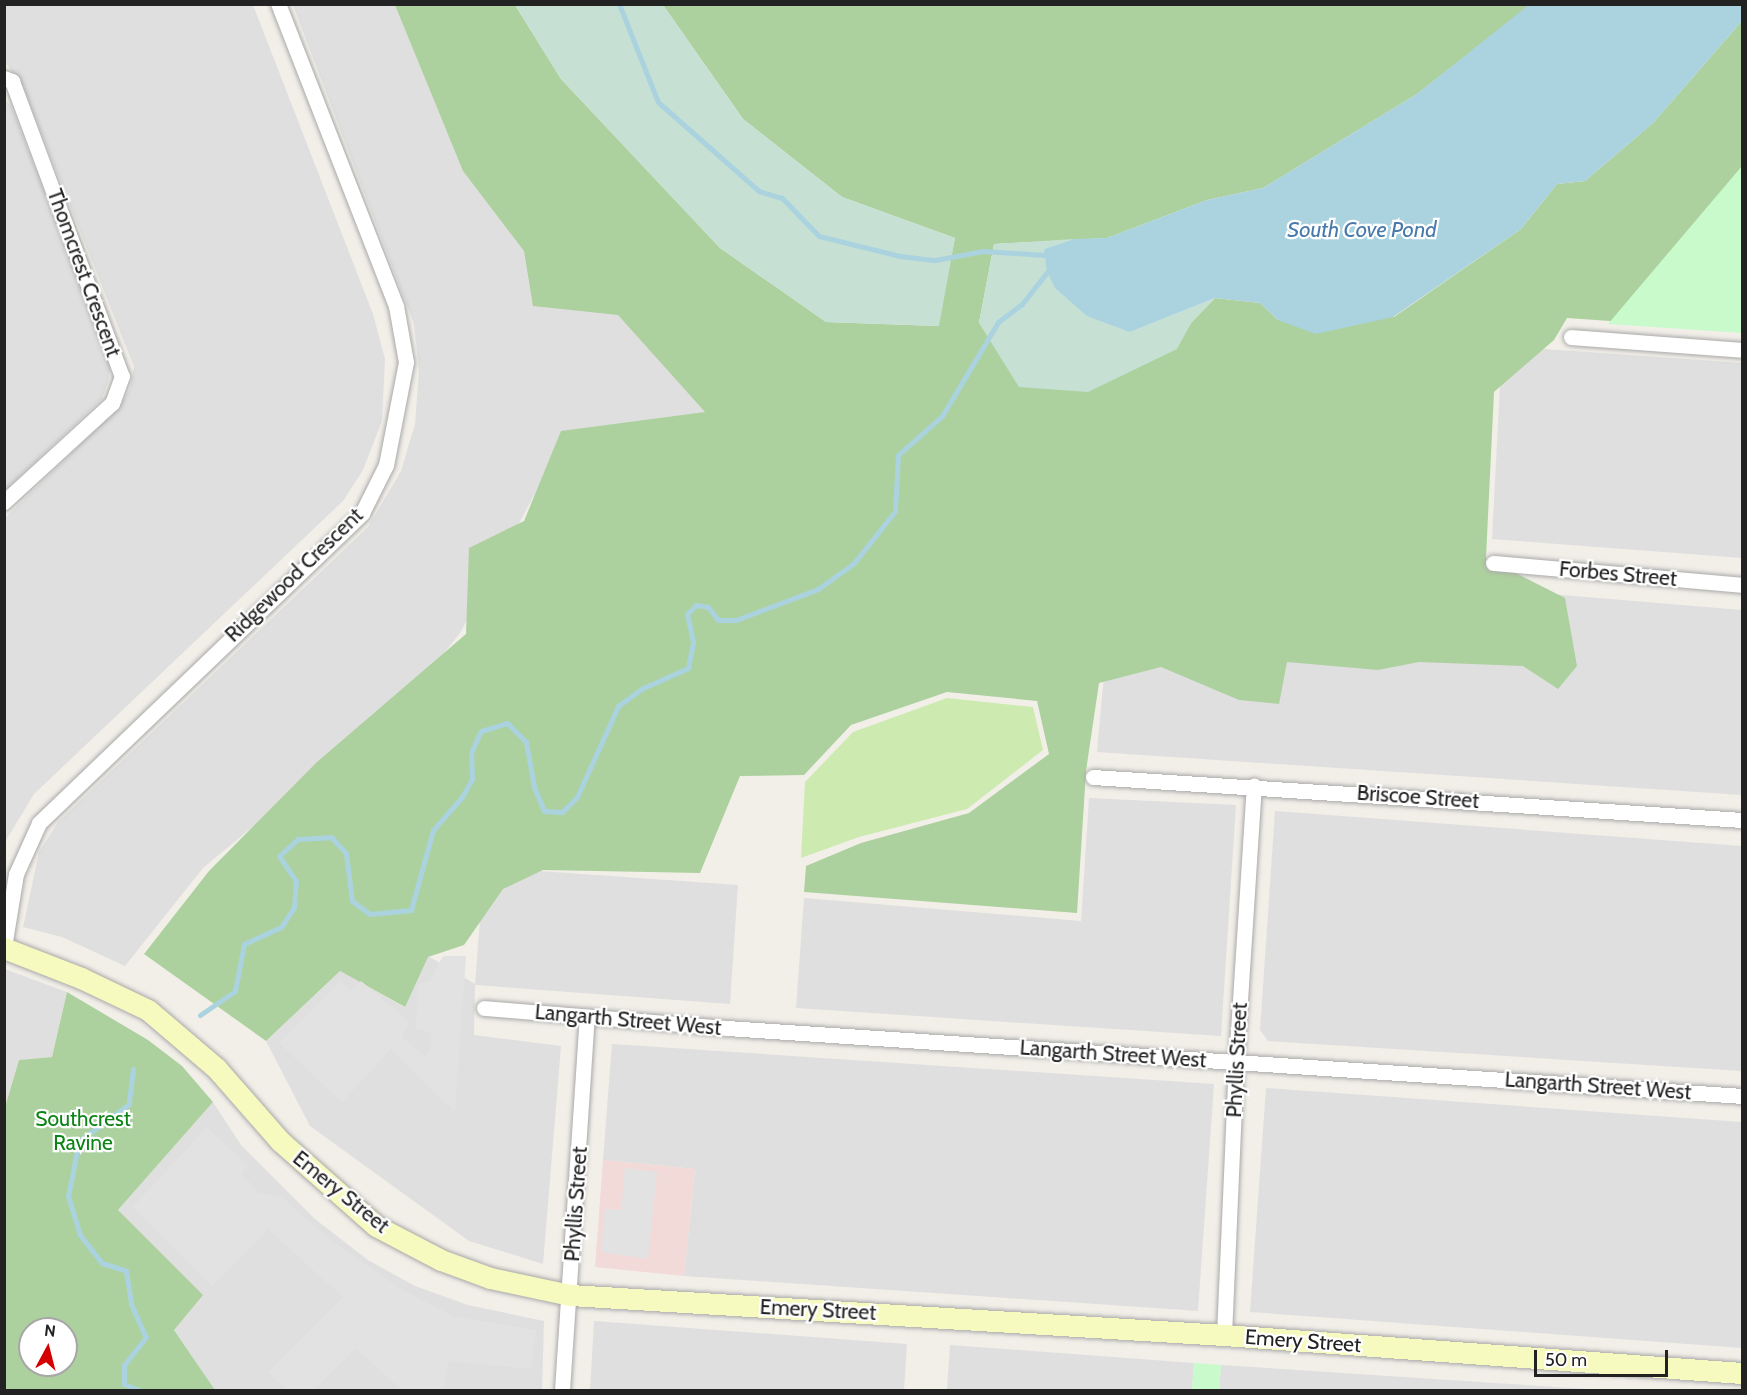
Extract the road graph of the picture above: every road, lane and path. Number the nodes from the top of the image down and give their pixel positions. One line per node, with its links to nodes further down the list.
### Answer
1 (279, 4): 11 (street, Ridgewood Crescent)
2 (4, 78): 5 (street, Thomcrest Crescent)
3 (1571, 338): 4 (street)
4 (1743, 350)
5 (4, 502)
6 (1493, 563): 7 (street, Forbes Street)
7 (1743, 585)
8 (1093, 777): 9 (street, Briscoe Street)
9 (1254, 786): 10 (street, Briscoe Street); 14 (street, Phyllis Street)
10 (1743, 820)
11 (4, 948): 16 (street, Emery Street)
12 (484, 1008): 13 (street, Langarth Street West)
13 (587, 1017): 14 (street, Langarth Street West); 16 (street, Phyllis Street)
14 (1236, 1062): 15 (street, Langarth Street West); 17 (street, Phyllis Street)
15 (1743, 1096)
16 (570, 1295): 17 (street, Emery Street); 19 (street, Phyllis Street)
17 (1224, 1335): 18 (street, Emery Street)
18 (1743, 1373)
19 (562, 1390)

